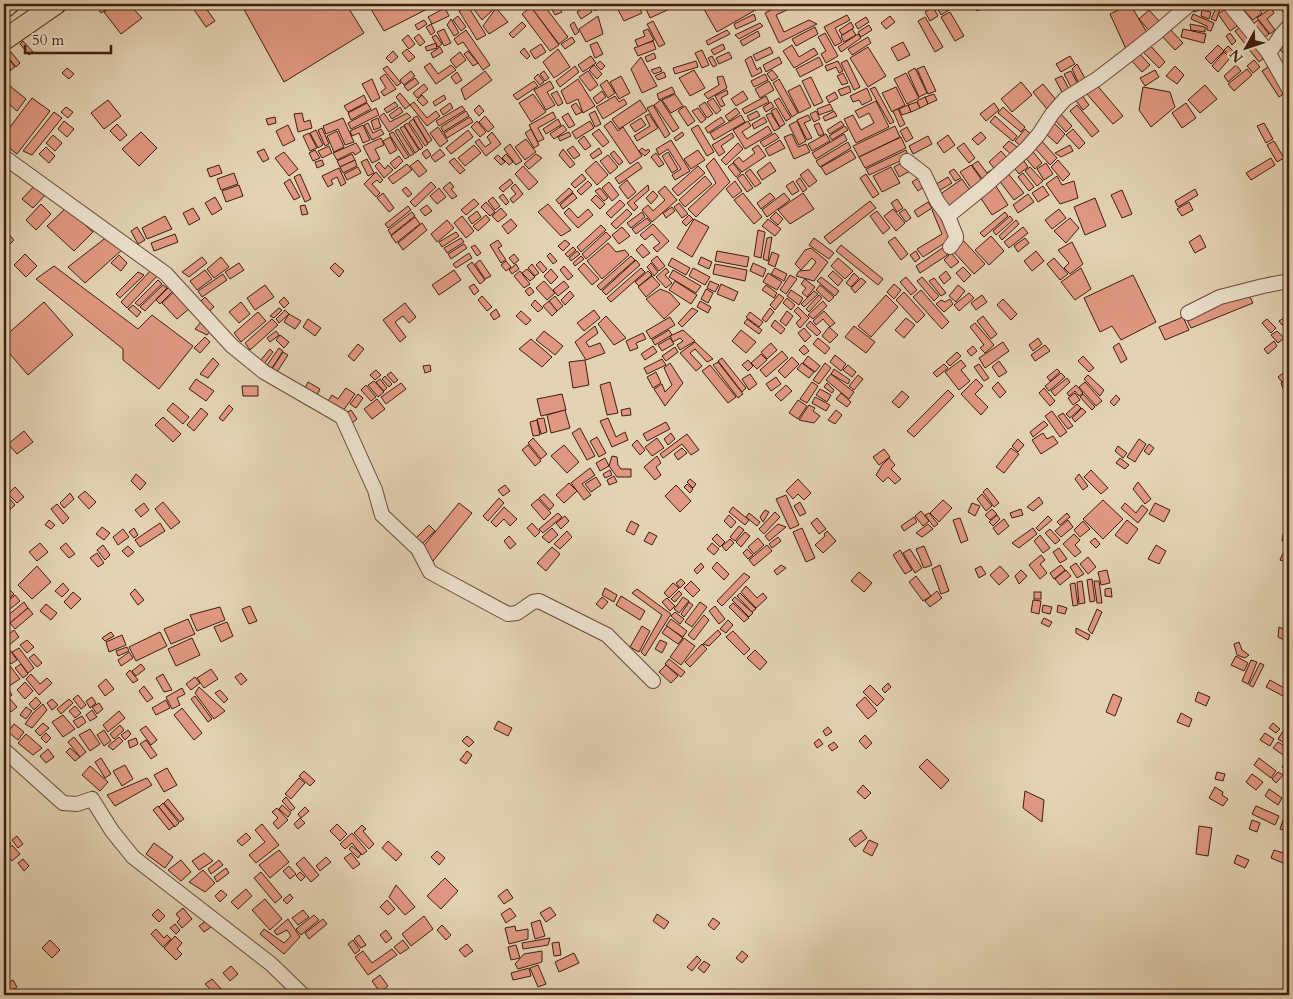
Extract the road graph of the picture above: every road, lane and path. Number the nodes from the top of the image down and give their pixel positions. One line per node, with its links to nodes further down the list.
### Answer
1 (10, 4): 5 (highway)
2 (56, 4): 7 (highway)
3 (1190, 4): 12 (street)
4 (1230, 4): 8 (street)
5 (4, 8)
6 (1289, 26): 8 (street)
7 (4, 40)
8 (1268, 53): 9 (street)
9 (1289, 89)
10 (4, 157): 16 (street)
11 (907, 161): 12 (street)
12 (948, 216): 13 (street)
13 (950, 247)
14 (1289, 281): 15 (street)
15 (1188, 313)
16 (653, 682)
17 (4, 750): 18 (street)
18 (303, 995)

